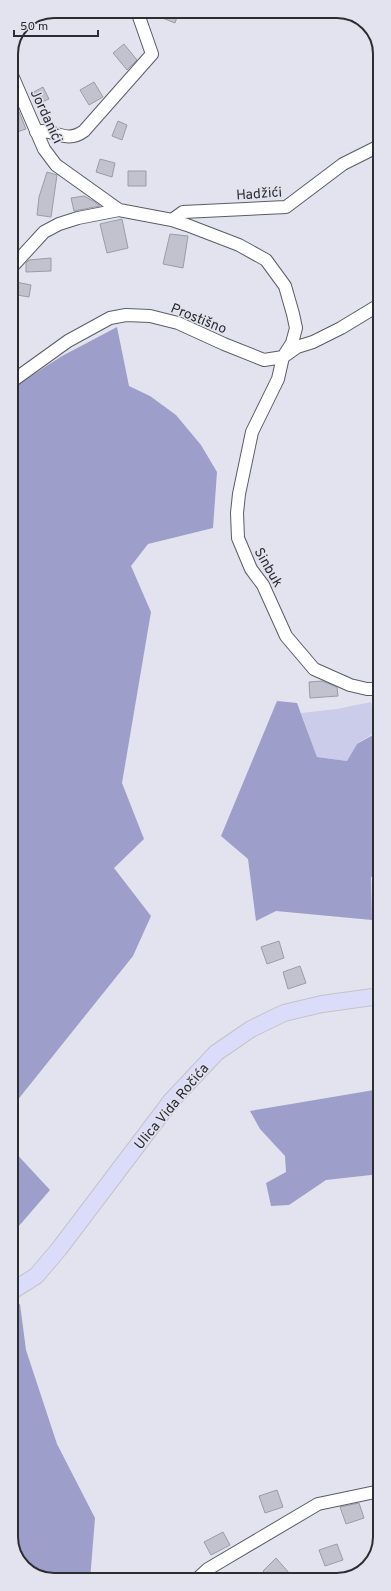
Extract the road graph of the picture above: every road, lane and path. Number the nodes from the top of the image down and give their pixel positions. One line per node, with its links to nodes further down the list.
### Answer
1 (139, 18): 3 (street)
2 (18, 90): 3 (street, Jordanići)
3 (36, 132): 5 (street, Jordanići)
4 (373, 149): 6 (street, Hadžići)
5 (119, 210): 6 (street, Sinbuk); 7 (street)
6 (172, 220): 9 (street, Sinbuk)
7 (18, 260)
8 (373, 309): 9 (street, Prostišno)
9 (283, 357): 10 (street, Prostišno); 11 (street, Sinbuk)
10 (18, 377)
11 (373, 688)
12 (373, 997): 13 (main road, Ulica Vida Ročića)
13 (18, 1287)
14 (373, 1492): 15 (street)
15 (204, 1573)

